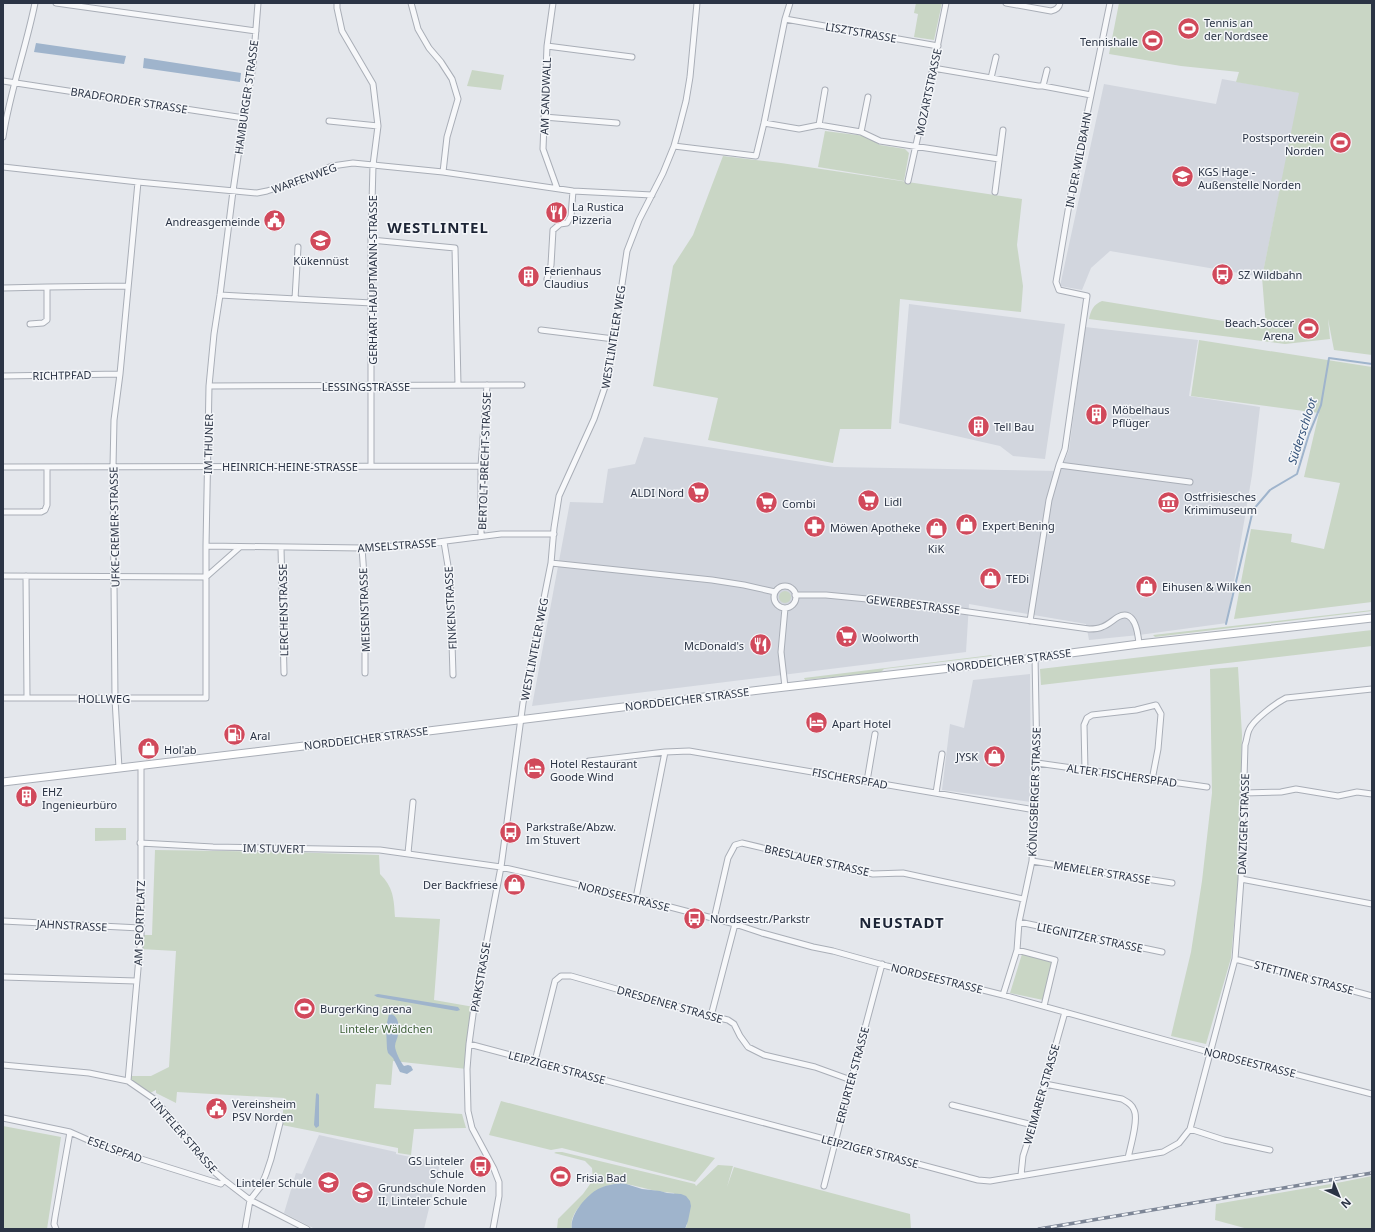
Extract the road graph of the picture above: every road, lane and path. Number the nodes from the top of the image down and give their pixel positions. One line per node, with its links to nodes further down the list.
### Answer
1 (35, 3): 23 (street)
2 (56, 3): 14 (street)
3 (258, 3): 14 (street, HAMBURGER STRASSE)
4 (337, 3): 33 (street, GERHART-HAUPTMANN-STRASSE)
5 (411, 3): 43 (street)
6 (553, 3): 15 (street, AM SANDWALL)
7 (697, 3): 38 (street, WESTLINTELER WEG)
8 (790, 3): 13 (street)
9 (946, 3): 16 (street, MOZARTSTRASSE)
10 (1006, 3): 11 (street)
11 (1060, 3)
12 (1110, 3): 26 (street, IN DER WILDBAHN)
13 (785, 19): 16 (street, LISZTSTRASSE); 32 (street)
14 (256, 31): 29 (street, HAMBURGER STRASSE)
15 (547, 46): 17 (street); 28 (street, AM SANDWALL)
16 (938, 46): 19 (street, MOZARTSTRASSE)
17 (632, 57)
18 (996, 57): 21 (street)
19 (933, 68): 21 (street); 39 (street, MOZARTSTRASSE)
20 (1047, 70): 24 (street)
21 (991, 78): 24 (street)
22 (3, 81): 23 (street, BRADFORDER STRASSE)
23 (14, 83): 29 (street, BRADFORDER STRASSE); 37 (street)
24 (1043, 86): 26 (street)
25 (825, 90): 34 (street)
26 (1091, 95): 70 (street, IN DER WILDBAHN)
27 (868, 97): 36 (street)
28 (544, 117): 31 (street); 46 (street, AM SANDWALL)
29 (244, 118): 47 (street, HAMBURGER STRASSE)
30 (329, 121): 33 (street)
31 (617, 123)
32 (764, 123): 34 (street); 38 (street)
33 (378, 126): 41 (street, GERHART-HAUPTMANN-STRASSE)
34 (819, 126): 36 (street)
35 (1004, 130): 40 (street)
36 (861, 132): 39 (street)
37 (3, 137)
38 (674, 146): 50 (street, WESTLINTELER WEG)
39 (916, 147): 40 (street); 44 (street, MOZARTSTRASSE)
40 (999, 159): 49 (street)
41 (373, 165): 43 (street, WARFENWEG); 47 (street, WARFENWEG); 51 (street, GERHART-HAUPTMANN-STRASSE)
42 (3, 167): 45 (street, WARFENWEG)
43 (443, 172): 46 (street, WARFENWEG)
44 (908, 180)
45 (138, 182): 47 (street, WARFENWEG); 54 (street, UFKE-CREMER-STRASSE)
46 (557, 188): 48 (street, WARFENWEG)
47 (233, 191): 57 (street, IM THUNER)
48 (573, 191): 50 (street, WARFENWEG); 53 (street)
49 (995, 192)
50 (652, 195): 62 (street, WESTLINTELER WEG)
51 (371, 240): 59 (street, GERHART-HAUPTMANN-STRASSE); 65 (street)
52 (298, 247): 58 (street)
53 (547, 279)
54 (127, 286): 55 (street); 63 (street, UFKE-CREMER-STRASSE)
55 (47, 287): 56 (street); 60 (street)
56 (3, 288)
57 (220, 295): 58 (street); 68 (street, IM THUNER)
58 (295, 299): 59 (street)
59 (372, 303): 69 (street, GERHART-HAUPTMANN-STRASSE)
60 (30, 324)
61 (541, 330): 62 (street)
62 (614, 339): 79 (street, WESTLINTELER WEG)
63 (120, 374): 64 (street, RICHTPFAD); 71 (street, UFKE-CREMER-STRASSE)
64 (3, 376)
65 (458, 385): 66 (street, LESSINGSTRASSE); 69 (street, LESSINGSTRASSE)
66 (487, 385): 67 (street, LESSINGSTRASSE); 73 (street, BERTOLT-BRECHT-STRASSE)
67 (522, 385)
68 (209, 386): 69 (street, LESSINGSTRASSE); 75 (street, IM THUNER)
69 (371, 386): 72 (street, GERHART-HAUPTMANN-STRASSE)
70 (1059, 465): 77 (street); 95 (street)
71 (113, 466): 75 (street, HEINRICH-HEINE-STRASSE); 76 (street, HEINRICH-HEINE-STRASSE); 89 (street, UFKE-CREMER-STRASSE)
72 (371, 466): 73 (street, HEINRICH-HEINE-STRASSE); 75 (street, HEINRICH-HEINE-STRASSE)
73 (481, 466): 80 (street, BERTOLT-BRECHT-STRASSE)
74 (3, 467): 76 (street, HEINRICH-HEINE-STRASSE)
75 (208, 467): 82 (street, IM THUNER)
76 (47, 468): 78 (street)
77 (1190, 482)
78 (3, 512)
79 (554, 534): 80 (street, AMSELSTRASSE); 86 (street, WESTLINTELER WEG)
80 (481, 536): 81 (street, AMSELSTRASSE)
81 (444, 542): 85 (street, AMSELSTRASSE); 100 (street, FINKENSTRASSE)
82 (206, 546): 83 (street, AMSELSTRASSE); 90 (street, IM THUNER)
83 (240, 547): 84 (street, AMSELSTRASSE); 90 (street)
84 (282, 548): 85 (street, AMSELSTRASSE); 98 (street, LERCHENSTRASSE)
85 (362, 548): 99 (street, MEISENSTRASSE)
86 (551, 563): 91 (street, GEWERBESTRASSE); 107 (street, WESTLINTELER WEG)
87 (3, 576): 88 (street)
88 (26, 576): 89 (street); 104 (street)
89 (115, 576): 90 (street); 106 (street, UFKE-CREMER-STRASSE)
90 (206, 577): 105 (street, IM THUNER)
91 (775, 592): 92 (street, GEWERBESTRASSE); 93 (street)
92 (795, 595): 93 (street); 95 (street, GEWERBESTRASSE)
93 (784, 608): 101 (street)
94 (1372, 618): 96 (main road, NORDDEICHER STRASSE)
95 (1030, 621): 96 (street, GEWERBESTRASSE)
96 (1139, 644): 97 (main road, NORDDEICHER STRASSE)
97 (1035, 657): 101 (main road, NORDDEICHER STRASSE); 112 (street, KÖNIGSBERGER STRASSE)
98 (284, 672)
99 (366, 673)
100 (453, 675)
101 (784, 687): 107 (main road, NORDDEICHER STRASSE)
102 (1372, 690): 121 (street, DANZIGER STRASSE)
103 (3, 698): 104 (street, HOLLWEG)
104 (27, 698): 106 (street, HOLLWEG)
105 (206, 698): 106 (street, HOLLWEG)
106 (115, 699): 114 (street, UFKE-CREMER-STRASSE)
107 (520, 719): 113 (main road, NORDDEICHER STRASSE); 128 (street, PARKSTRASSE)
108 (875, 734): 117 (street)
109 (665, 752): 111 (street, FISCHERSPFAD); 117 (street, FISCHERSPFAD); 131 (street)
110 (942, 754): 120 (street)
111 (589, 762)
112 (1037, 763): 115 (street, ALTER FISCHERSPFAD); 124 (street, KÖNIGSBERGER STRASSE)
113 (141, 765): 114 (main road, NORDDEICHER STRASSE); 125 (street, AM SPORTPLATZ)
114 (119, 768): 118 (main road, NORDDEICHER STRASSE)
115 (1085, 770): 116 (street, ALTER FISCHERSPFAD); 116 (street)
116 (1152, 780): 119 (street, ALTER FISCHERSPFAD)
117 (867, 781): 120 (street, FISCHERSPFAD)
118 (3, 782)
119 (1207, 787)
120 (936, 793): 124 (street, FISCHERSPFAD)
121 (1244, 793): 122 (street); 129 (street, DANZIGER STRASSE)
122 (1372, 794)
123 (413, 802): 126 (street)
124 (1035, 810): 127 (street, KÖNIGSBERGER STRASSE)
125 (140, 843): 126 (street, IM STUVERT); 138 (street, AM SPORTPLATZ)
126 (408, 853): 128 (street, IM STUVERT)
127 (1032, 861): 130 (street, MEMELER STRASSE); 132 (street, KÖNIGSBERGER STRASSE)
128 (501, 867): 131 (street, NORDSEESTRASSE); 150 (street, PARKSTRASSE)
129 (1241, 879): 133 (street); 141 (street, DANZIGER STRASSE)
130 (1172, 883)
131 (636, 898): 134 (street, NORDSEESTRASSE)
132 (1023, 899): 134 (street, BRESLAUER STRASSE); 136 (street, KÖNIGSBERGER STRASSE)
133 (1372, 904)
134 (714, 919): 137 (street, NORDSEESTRASSE)
135 (3, 921): 138 (street, JAHNSTRASSE)
136 (1019, 922): 139 (street, KÖNIGSBERGER STRASSE); 140 (street, LIEGNITZER STRASSE)
137 (735, 924): 142 (street, NORDSEESTRASSE); 149 (street)
138 (140, 928): 144 (street, AM SPORTPLATZ)
139 (1017, 950): 145 (street, KÖNIGSBERGER STRASSE); 147 (street)
140 (1162, 952)
141 (1235, 959): 146 (street, STETTINER STRASSE); 151 (street, DANZIGER STRASSE)
142 (882, 964): 145 (street, NORDSEESTRASSE); 154 (street, ERFURTER STRASSE)
143 (3, 976): 144 (street)
144 (136, 981): 155 (street, AM SPORTPLATZ)
145 (1003, 995): 147 (street, NORDSEESTRASSE)
146 (1372, 996)
147 (1044, 1006): 148 (street, NORDSEESTRASSE)
148 (1065, 1012): 151 (street, NORDSEESTRASSE); 156 (street, WEIMARER STRASSE)
149 (711, 1016): 152 (street, DRESDENER STRASSE); 154 (street, DRESDENER STRASSE)
150 (469, 1044): 152 (street, LEIPZIGER STRASSE); 174 (street, PARKSTRASSE)
151 (1210, 1052): 157 (street, NORDSEESTRASSE); 162 (street, LEIPZIGER STRASSE)
152 (535, 1061): 164 (street, LEIPZIGER STRASSE)
153 (3, 1064): 155 (street, LINTELER STRASSE)
154 (850, 1080): 164 (street, ERFURTER STRASSE)
155 (128, 1081): 168 (street, LINTELER STRASSE)
156 (1045, 1084): 161 (street, WEIMARER STRASSE); 166 (street)
157 (1372, 1094)
158 (952, 1104): 161 (street)
159 (3, 1118): 163 (street, ESELSPFAD)
160 (280, 1123): 170 (street)
161 (1033, 1125): 167 (street, WEIMARER STRASSE)
162 (1190, 1129): 165 (street); 166 (street, LEIPZIGER STRASSE)
163 (70, 1132): 168 (street, ESELSPFAD); 171 (street)
164 (835, 1142): 167 (street, LEIPZIGER STRASSE); 169 (street, ERFURTER STRASSE)
165 (1270, 1150)
166 (1128, 1158): 167 (street, LEIPZIGER STRASSE)
167 (1021, 1175)
168 (224, 1180): 170 (street, LINTELER STRASSE)
169 (824, 1186)
170 (250, 1200): 172 (street); 173 (street, LINTELER STRASSE)
171 (56, 1229)
172 (245, 1229)
173 (307, 1229)
174 (492, 1229)

